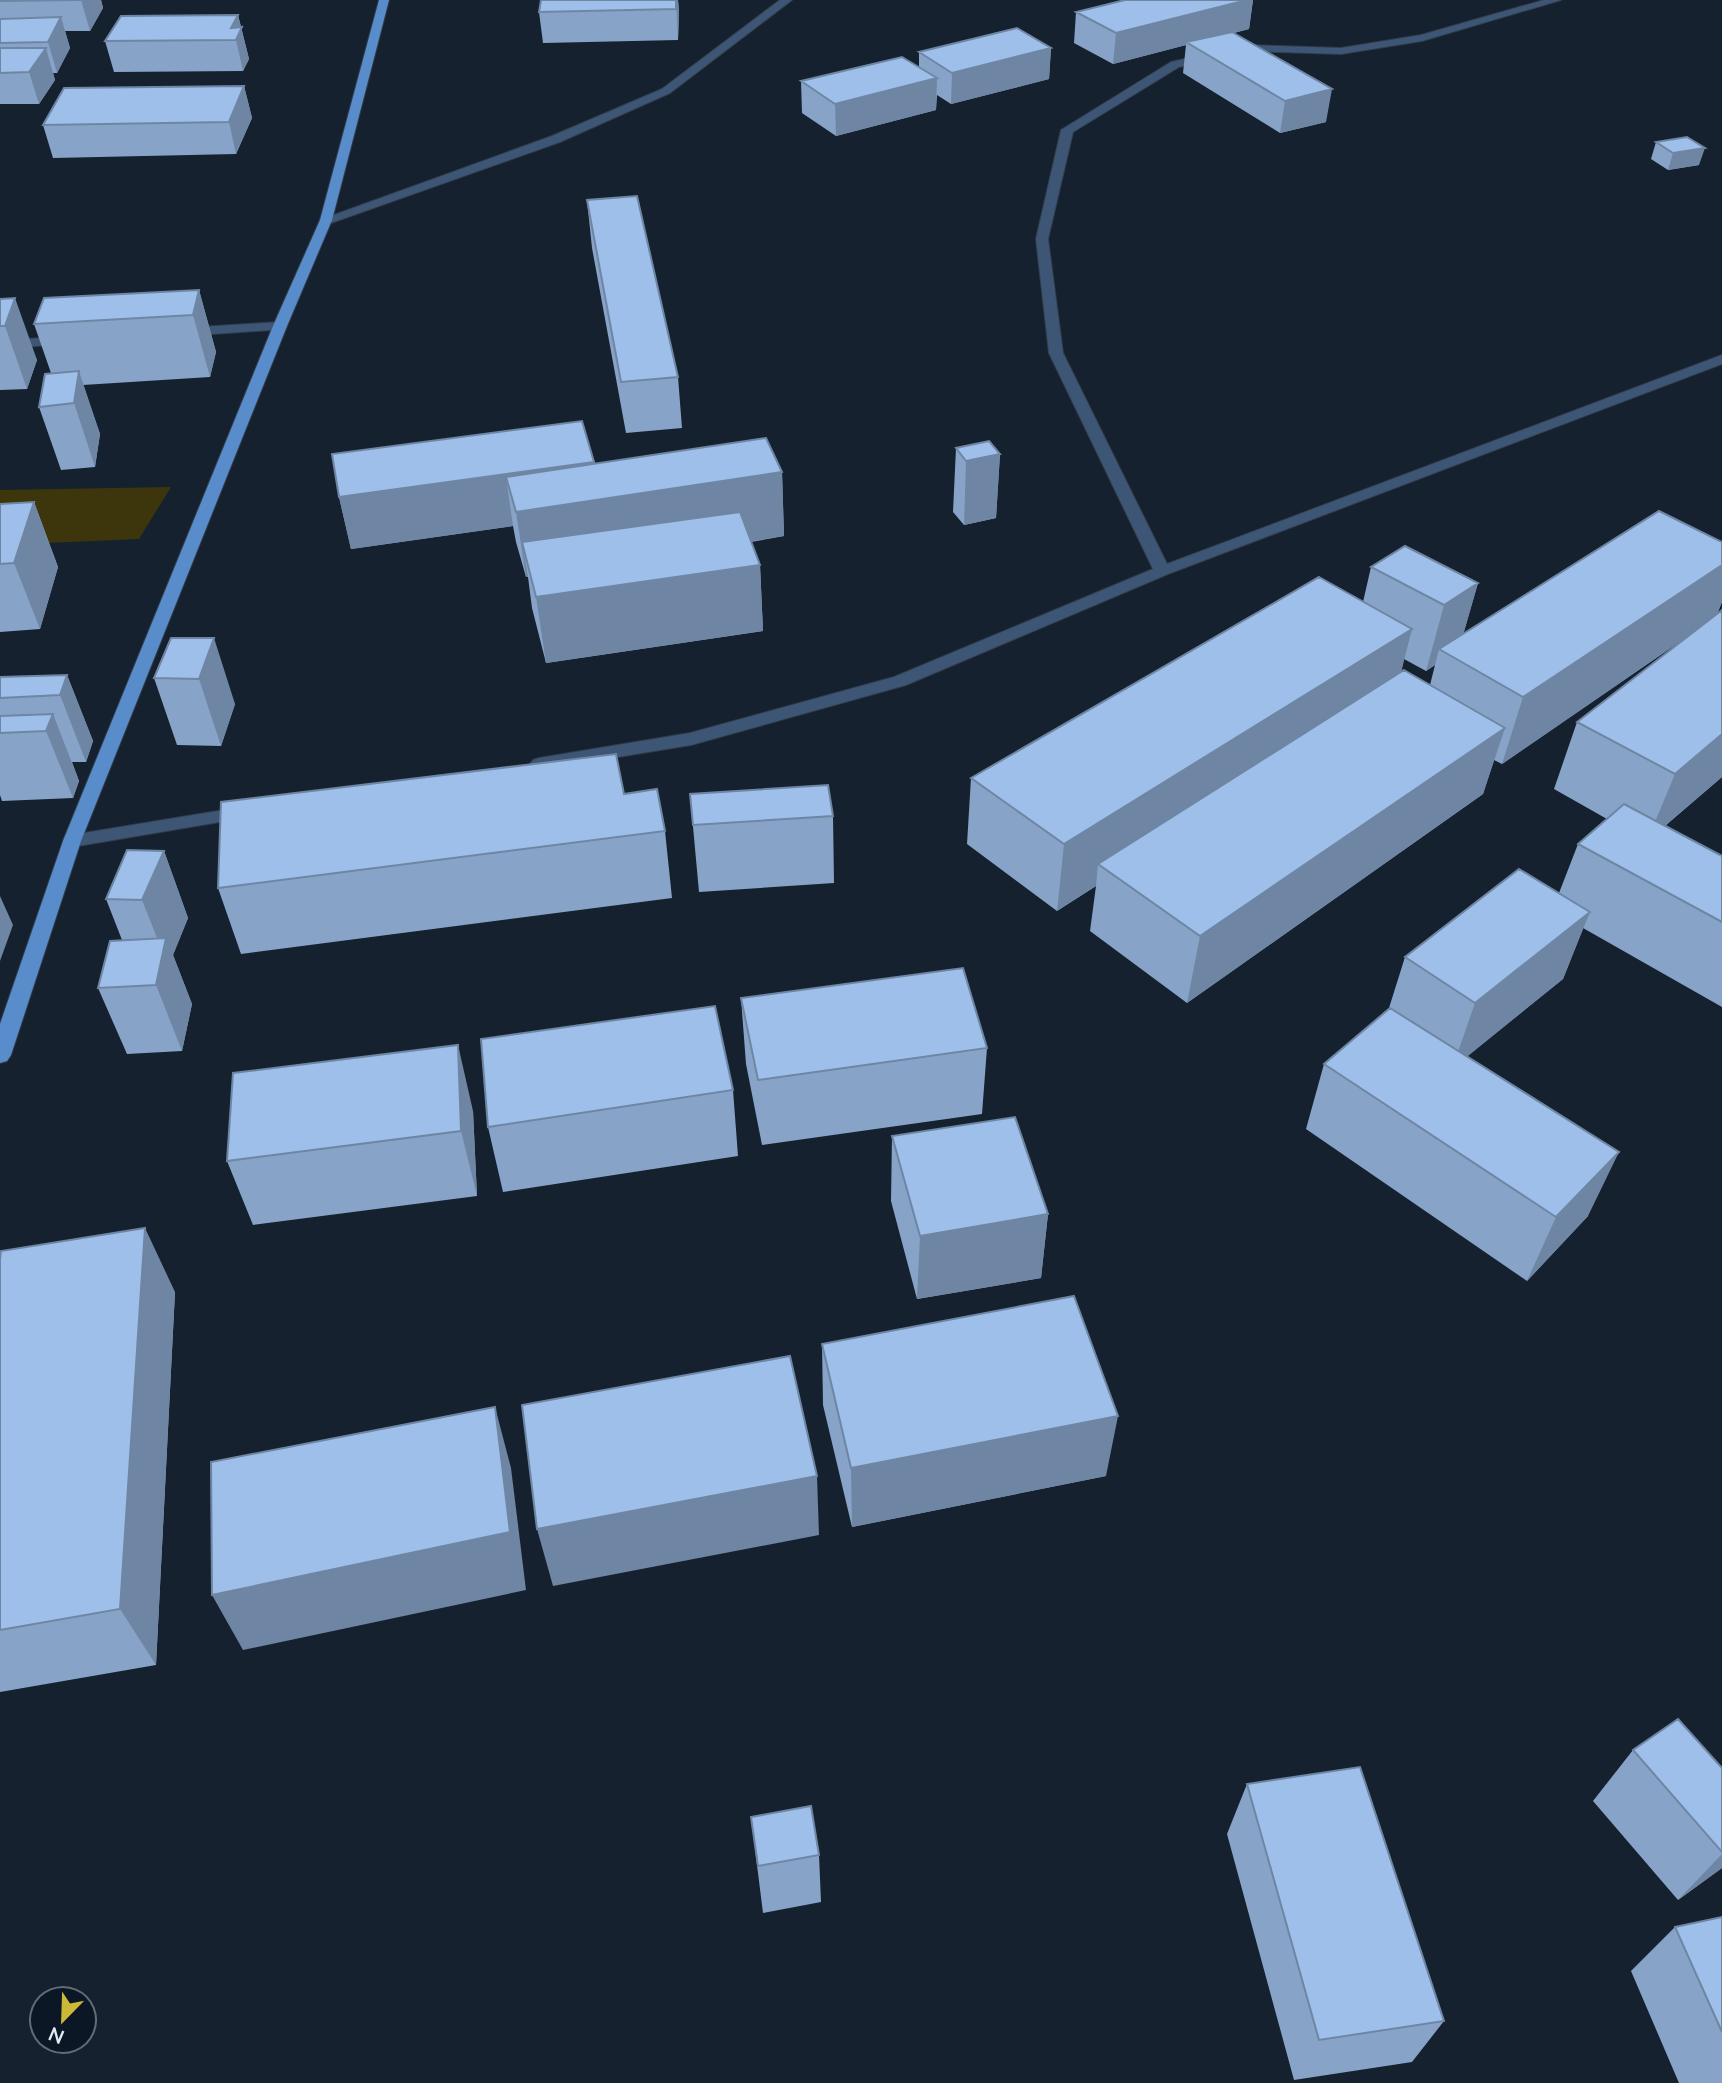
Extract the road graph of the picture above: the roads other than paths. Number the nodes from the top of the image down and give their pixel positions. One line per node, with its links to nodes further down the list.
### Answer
1 (384, 0): 4 (main road)
2 (787, 0): 4 (street)
3 (1556, 0): 10 (street)
4 (326, 220): 5 (main road)
5 (280, 326): 6 (street); 13 (main road)
6 (173, 333)
7 (80, 340): 8 (street)
8 (0, 345)
9 (1722, 359): 10 (street)
10 (1162, 571): 11 (street)
11 (526, 766)
12 (265, 809): 13 (street)
13 (72, 841): 14 (main road)
14 (0, 1055)

